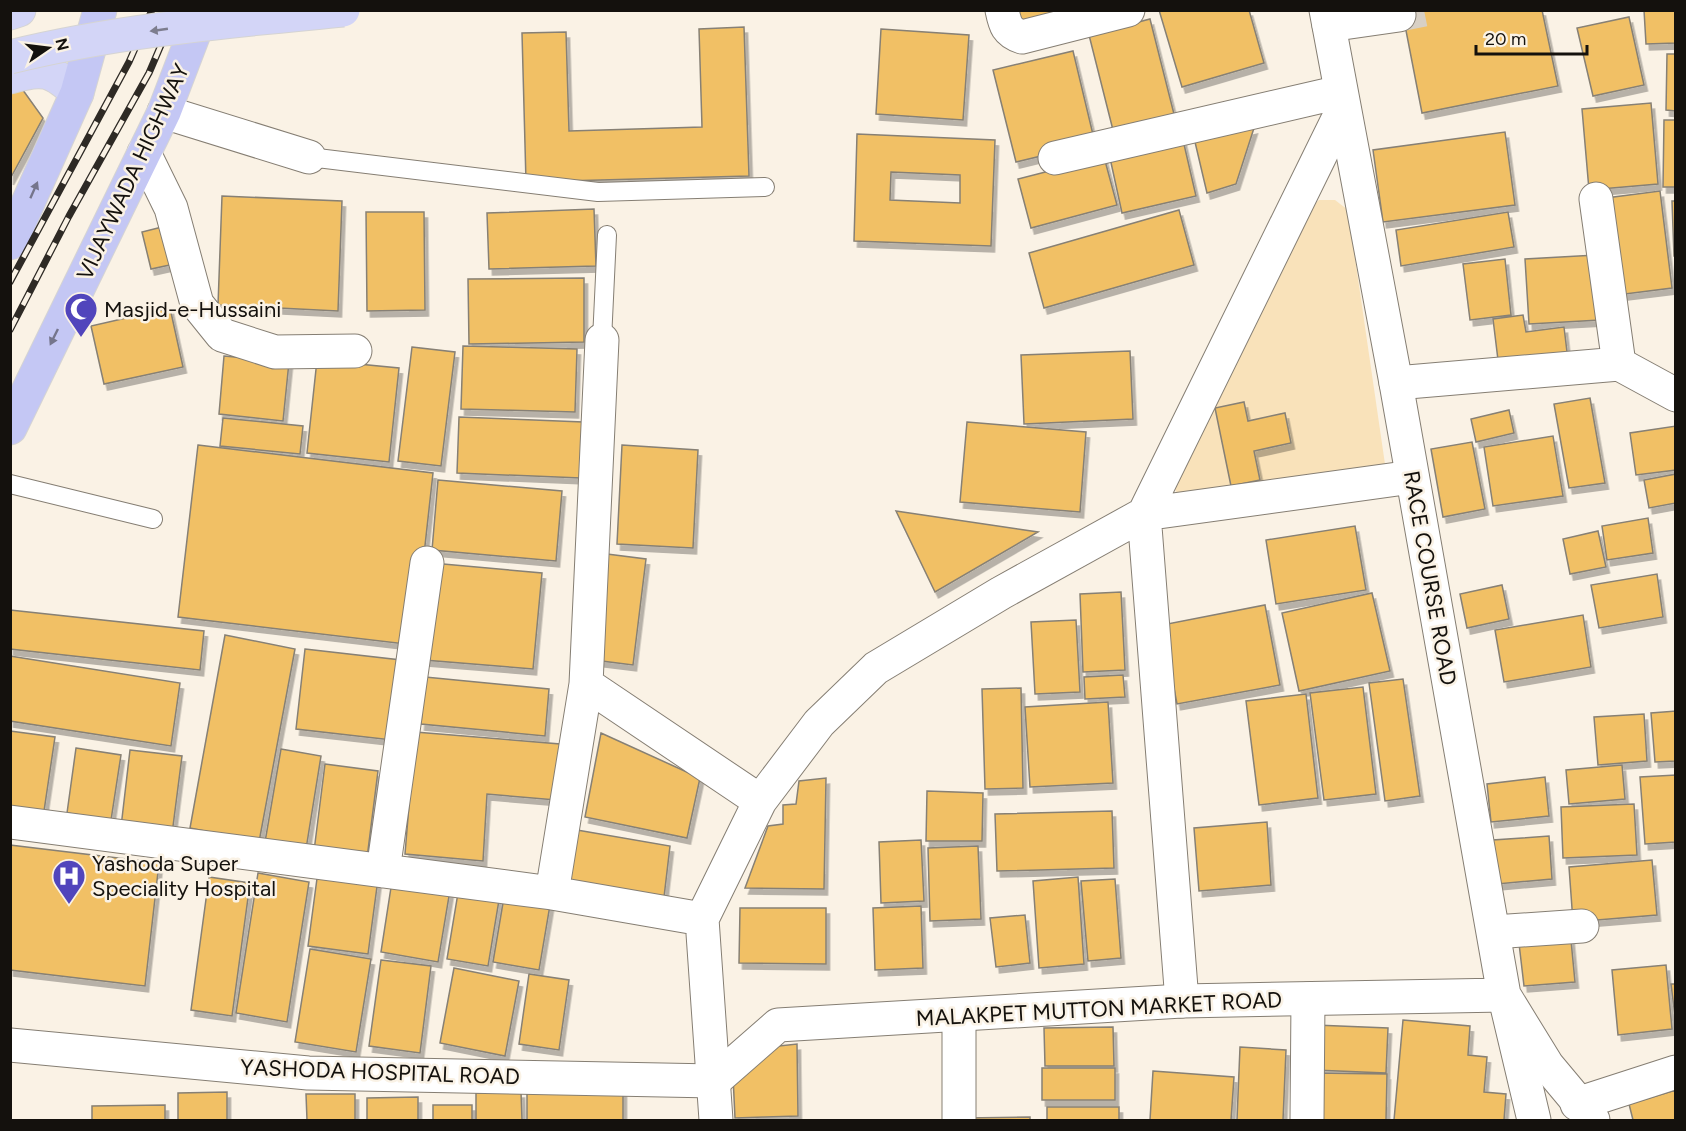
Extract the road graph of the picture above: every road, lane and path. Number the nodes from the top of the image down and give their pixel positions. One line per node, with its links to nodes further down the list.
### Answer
1 (19, 10): 7 (main road)
2 (99, 10): 12 (highway)
3 (203, 10): 14 (highway, VIJAYWADA HIGHWAY)
4 (343, 10): 10 (main road, one-way to 10, bridge)
5 (1002, 10): 6 (street)
6 (1128, 10)
7 (10, 14)
8 (1399, 15): 9 (street)
9 (1327, 18): 13 (street, RACE COURSE ROAD)
10 (10, 57)
11 (10, 77): 12 (main road)
12 (77, 93): 21 (highway, one-way to 12)
13 (1342, 100): 17 (street); 25 (street, RACE COURSE ROAD); 30 (street)
14 (164, 112): 15 (highway, VIJAYWADA HIGHWAY); 16 (street)
15 (144, 153): 23 (street); 27 (highway, VIJAYWADA HIGHWAY, one-way to 27)
16 (309, 157): 18 (lane)
17 (1055, 158)
18 (765, 187)
19 (1596, 199): 24 (street)
20 (607, 235): 22 (lane)
21 (10, 243)
22 (602, 340): 33 (street)
23 (356, 351)
24 (1619, 364): 25 (street); 26 (street)
25 (1396, 383): 28 (street, RACE COURSE ROAD)
26 (1676, 395)
27 (10, 428)
28 (1412, 477): 30 (street); 40 (street, RACE COURSE ROAD)
29 (10, 484): 31 (lane)
30 (1144, 514): 34 (street); 43 (street)
31 (153, 519)
32 (427, 562): 36 (street)
33 (586, 684): 34 (street); 37 (street)
34 (760, 801): 38 (street)
35 (10, 822): 36 (street)
36 (383, 871): 37 (street)
37 (552, 893): 38 (street)
38 (702, 919): 47 (street)
39 (1582, 926): 40 (street)
40 (1494, 932): 41 (street, RACE COURSE ROAD)
41 (1504, 995): 42 (street, MALAKPET MUTTON MARKET ROAD); 48 (street, RACE COURSE ROAD); 52 (street)
42 (1308, 999): 43 (street, MALAKPET MUTTON MARKET ROAD); 51 (street)
43 (1182, 1001): 44 (street, MALAKPET MUTTON MARKET ROAD)
44 (959, 1015): 47 (street, MALAKPET MUTTON MARKET ROAD); 50 (street)
45 (10, 1045): 47 (street, YASHODA HOSPITAL ROAD)
46 (1676, 1072): 48 (street)
47 (714, 1081): 49 (street)
48 (1585, 1112)
49 (716, 1120)
50 (959, 1120)
51 (1306, 1120)
52 (1534, 1120)

